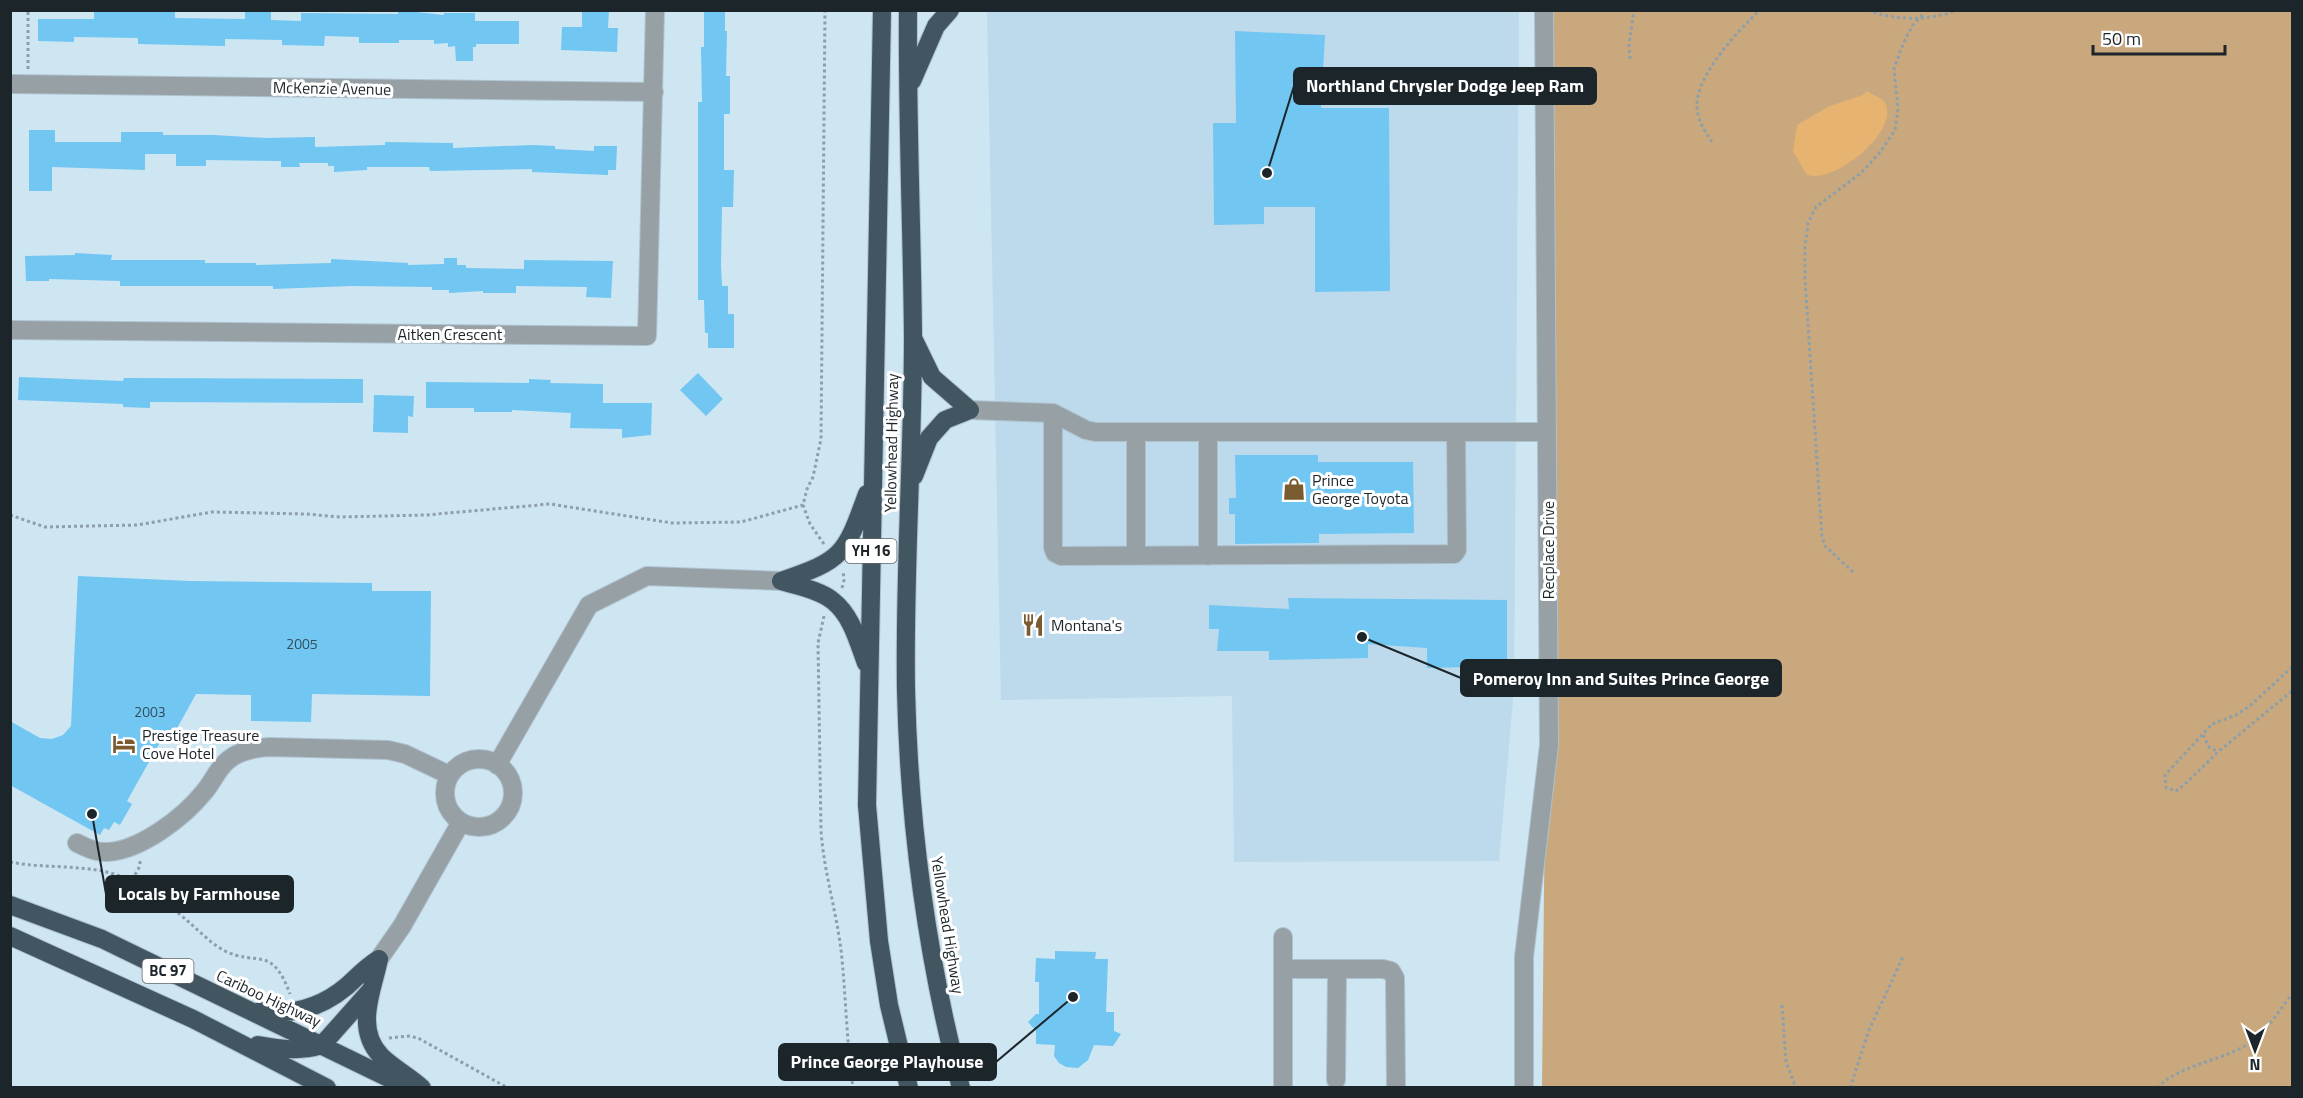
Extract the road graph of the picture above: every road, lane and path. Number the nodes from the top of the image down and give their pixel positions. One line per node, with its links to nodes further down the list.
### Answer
1 (28, 10): 15 (path)
2 (655, 10): 17 (street)
3 (825, 10): 29 (path)
4 (882, 10): 27 (highway, Yellowhead Highway / YH 16)
5 (908, 10): 16 (highway, Yellowhead Highway / YH 16)
6 (950, 10): 16 (highway)
7 (1544, 10): 26 (street, Recplace Drive)
8 (1634, 10): 14 (path)
9 (1760, 10): 18 (path)
10 (1868, 10): 13 (path)
11 (1923, 10): 13 (path)
12 (1957, 10): 13 (path)
13 (1918, 18): 35 (path)
14 (1630, 59)
15 (19, 84): 17 (street, McKenzie Avenue)
16 (908, 91): 20 (highway, Yellowhead Highway / YH 16)
17 (654, 92): 19 (street, Aitken Crescent)
18 (1712, 142)
19 (10, 330)
20 (913, 337): 21 (highway); 28 (highway, Yellowhead Highway / YH 16)
21 (970, 410): 22 (street); 28 (highway)
22 (1053, 413): 23 (street); 32 (street)
23 (1136, 432): 24 (street); 32 (street)
24 (1208, 432): 25 (street); 33 (street)
25 (1456, 432): 26 (street); 33 (street)
26 (1547, 432): 76 (street, Recplace Drive)
27 (872, 482): 36 (highway); 40 (highway, Yellowhead Highway / YH 16)
28 (909, 492): 73 (highway, Yellowhead Highway / YH 16)
29 (803, 505): 30 (path); 31 (path)
30 (10, 515)
31 (829, 552)
32 (1136, 555): 33 (street)
33 (1208, 555)
34 (842, 568): 37 (path)
35 (1853, 572)
36 (781, 581): 40 (highway); 44 (street)
37 (839, 593)
38 (826, 609): 71 (path)
39 (2292, 667): 42 (path)
40 (870, 671): 72 (highway, Yellowhead Highway / YH 16)
41 (2292, 691): 43 (path)
42 (2203, 735): 43 (path); 43 (path)
43 (2218, 752)
44 (497, 765): 45 (street); 46 (street)
45 (449, 775): 46 (street); 47 (street)
46 (461, 822): 55 (street)
47 (77, 843)
48 (138, 853): 50 (path)
49 (10, 862): 50 (path)
50 (132, 880): 60 (path)
51 (10, 905): 62 (highway, Cariboo Highway / BC 97)
52 (10, 936): 64 (highway, BC 97)
53 (1283, 937): 56 (street)
54 (1904, 957): 78 (path)
55 (379, 959): 58 (highway); 62 (highway)
56 (1284, 969): 57 (street); 74 (street)
57 (1337, 969): 66 (street); 75 (street)
58 (370, 991): 65 (highway); 69 (highway)
59 (2292, 994): 79 (path)
60 (291, 997)
61 (1782, 1005): 77 (path)
62 (246, 1009): 65 (highway, Cariboo Highway / BC 97)
63 (380, 1041): 70 (path)
64 (244, 1043): 65 (highway); 67 (highway, BC 97)
65 (322, 1045): 68 (highway, Cariboo Highway / BC 97)
66 (1336, 1080)
67 (327, 1088)
68 (409, 1088)
69 (422, 1088)
70 (508, 1088)
71 (854, 1088)
72 (909, 1088)
73 (961, 1088)
74 (1283, 1088)
75 (1396, 1088)
76 (1524, 1088)
77 (1796, 1088)
78 (1850, 1088)
79 (2157, 1088)

